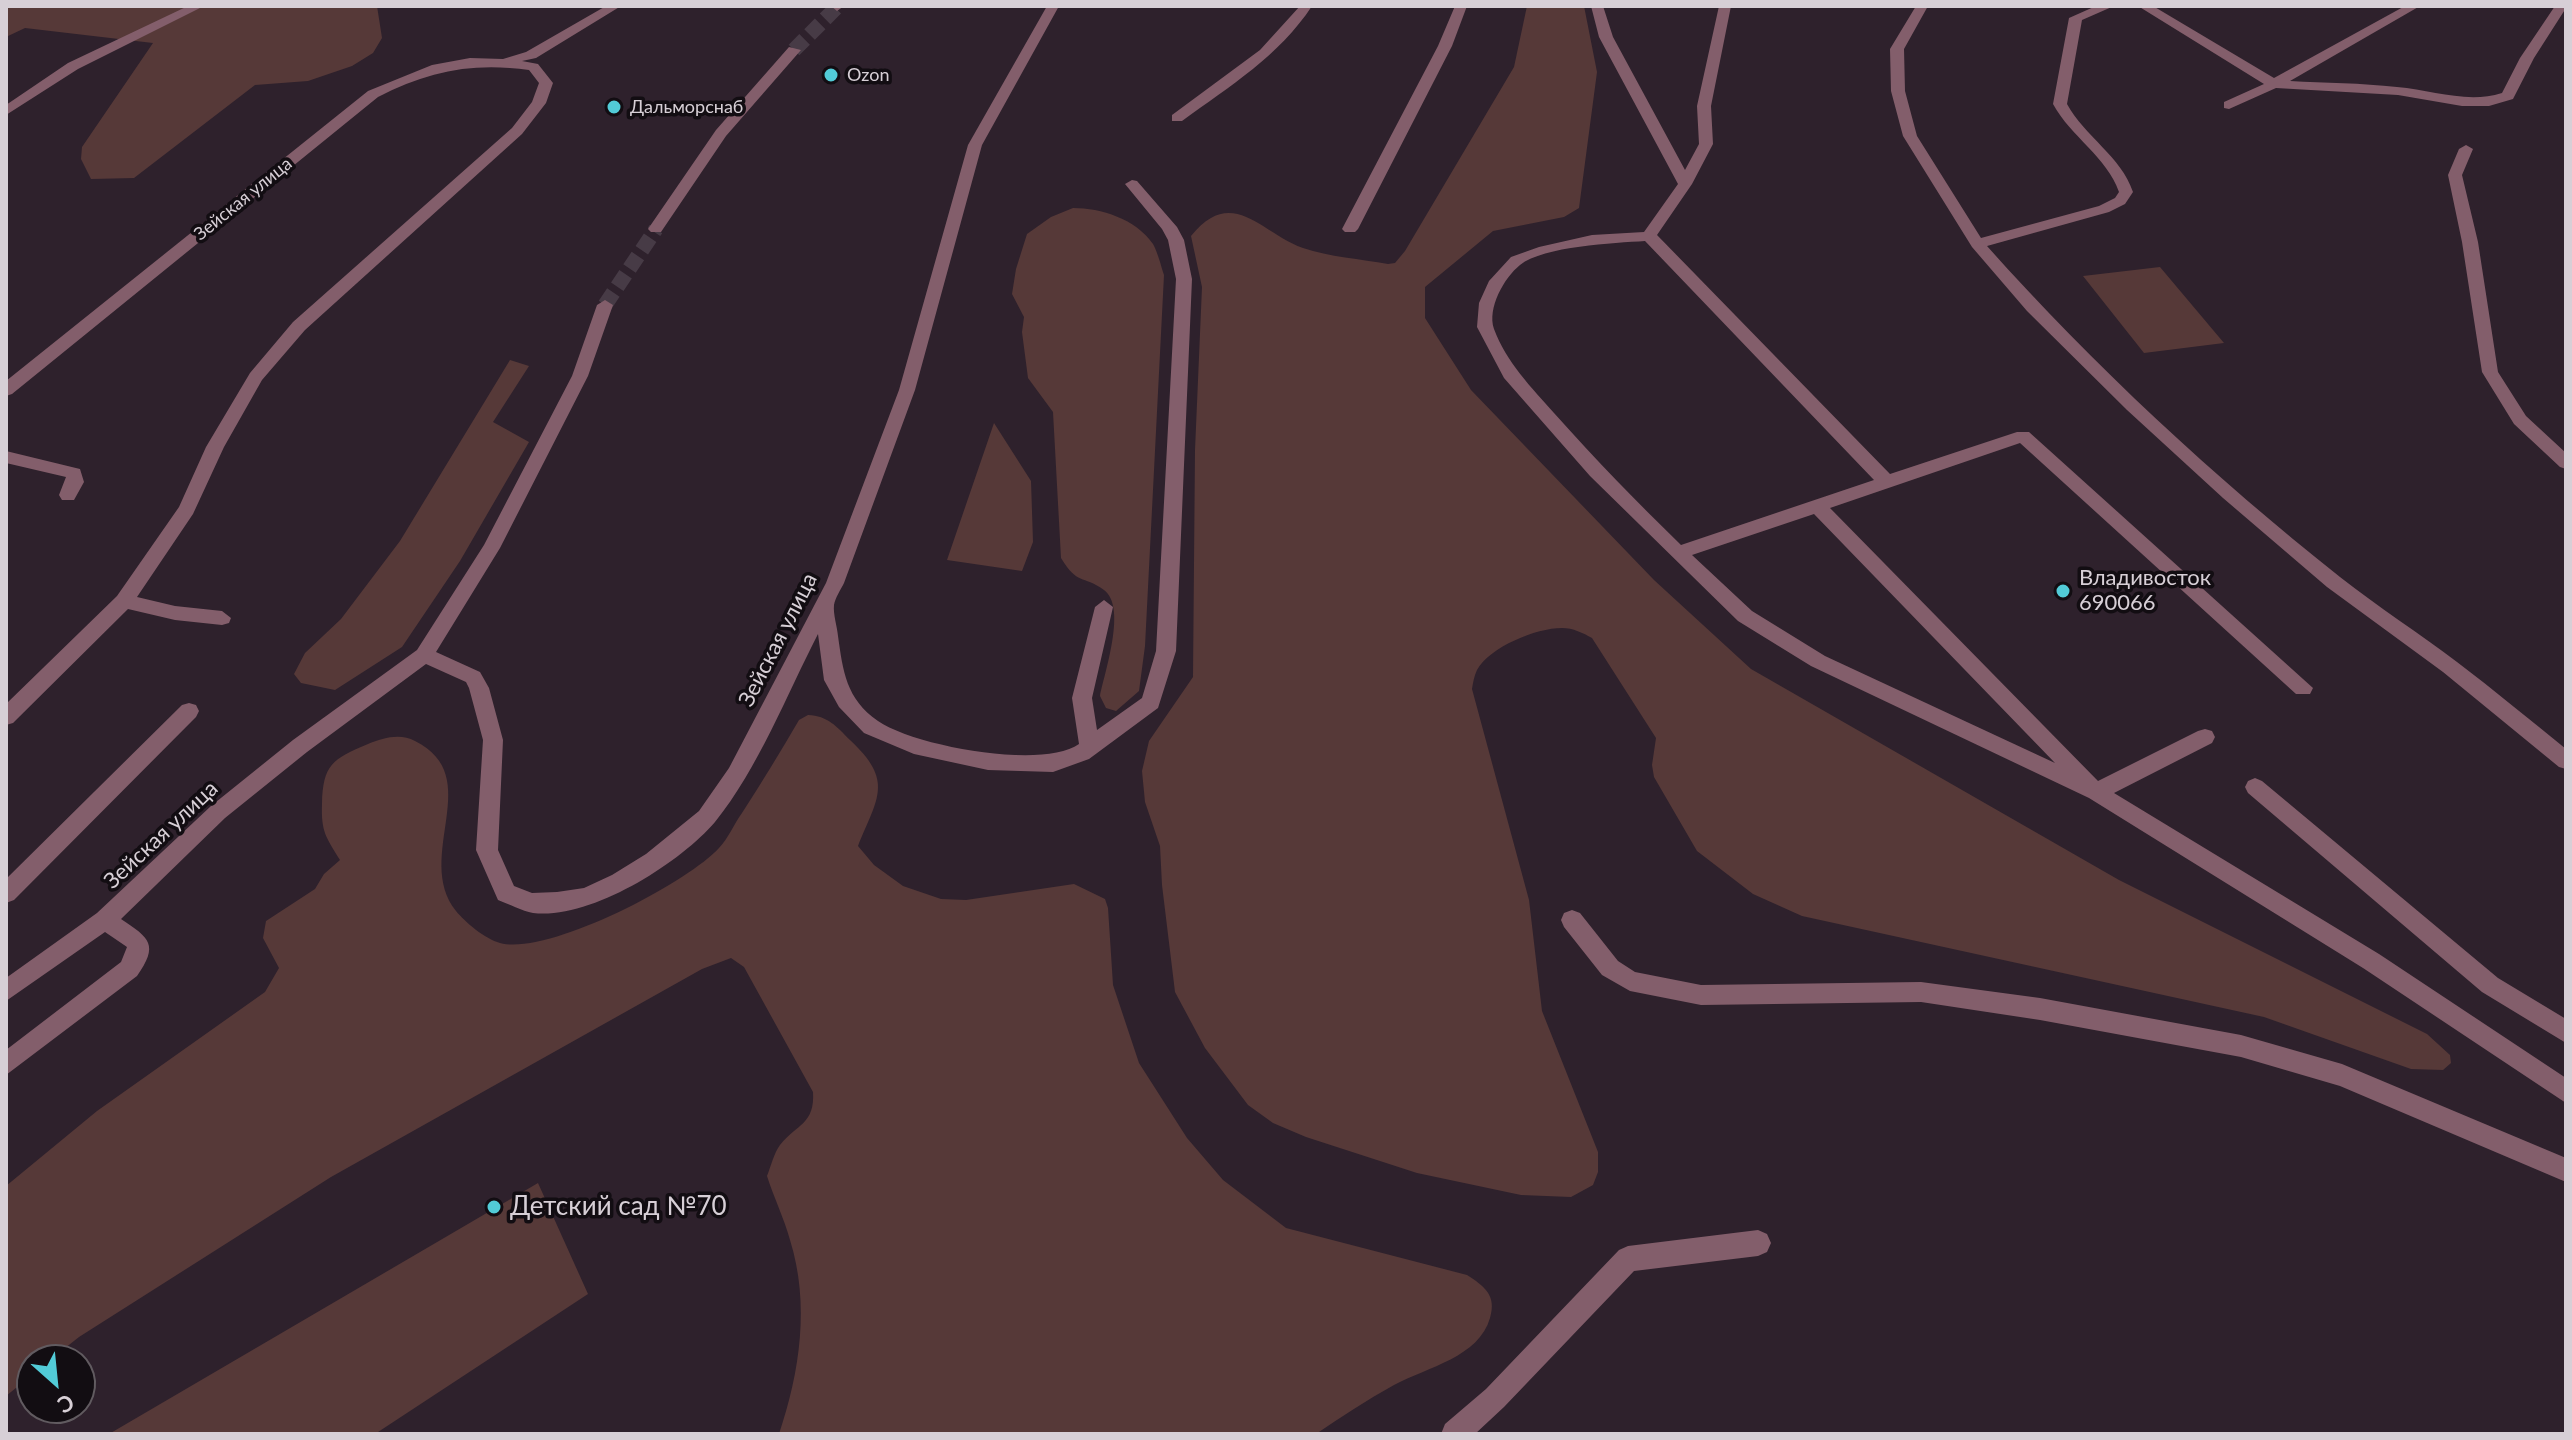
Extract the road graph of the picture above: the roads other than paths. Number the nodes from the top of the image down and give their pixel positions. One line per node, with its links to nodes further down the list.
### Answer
1 (198, 6): 17 (lane)
2 (615, 6): 14 (lane, Зейская улица)
3 (1053, 6): 35 (lane, Зейская улица)
4 (1306, 6): 18 (lane)
5 (1461, 6): 23 (lane)
6 (1597, 6): 21 (lane)
7 (1725, 6): 21 (lane)
8 (1922, 6): 25 (lane)
9 (2108, 6): 25 (lane)
10 (2144, 6): 15 (lane)
11 (2414, 6): 15 (lane)
12 (2561, 6): 15 (lane)
13 (794, 50): 22 (lane)
14 (504, 62): 27 (lane, Зейская улица); 34 (lane, Зейская улица)
15 (2274, 84): 16 (lane)
16 (2229, 105)
17 (6, 111)
18 (1177, 118)
19 (2466, 149): 29 (lane)
20 (1132, 184): 43 (lane)
21 (1685, 184): 24 (lane)
22 (656, 229)
23 (1350, 229)
24 (1649, 236): 30 (lane); 33 (lane)
25 (1977, 244): 44 (lane)
26 (605, 305): 38 (lane, Зейская улица)
27 (6, 390)
28 (6, 457): 31 (lane)
29 (2566, 463)
30 (1887, 482): 32 (lane); 39 (lane)
31 (68, 495)
32 (1817, 506): 33 (lane); 46 (lane)
33 (1678, 553): 46 (lane)
34 (124, 601): 37 (lane); 41 (lane, Зейская улица)
35 (824, 603): 38 (lane, Зейская улица); 43 (lane)
36 (1104, 607): 43 (lane)
37 (222, 618)
38 (424, 655): 48 (lane, Зейская улица)
39 (2303, 688)
40 (189, 711): 47 (lane)
41 (6, 717)
42 (2205, 737): 46 (lane)
43 (1090, 746)
44 (2566, 761)
45 (2255, 787): 51 (lane)
46 (2096, 792): 53 (lane)
47 (6, 893)
48 (105, 920): 50 (lane, Зейская улица); 52 (lane)
49 (1572, 920): 54 (lane)
50 (6, 991)
51 (2566, 1032)
52 (6, 1064)
53 (2566, 1092)
54 (2566, 1170)
55 (1758, 1243): 56 (lane)
56 (1455, 1434)

